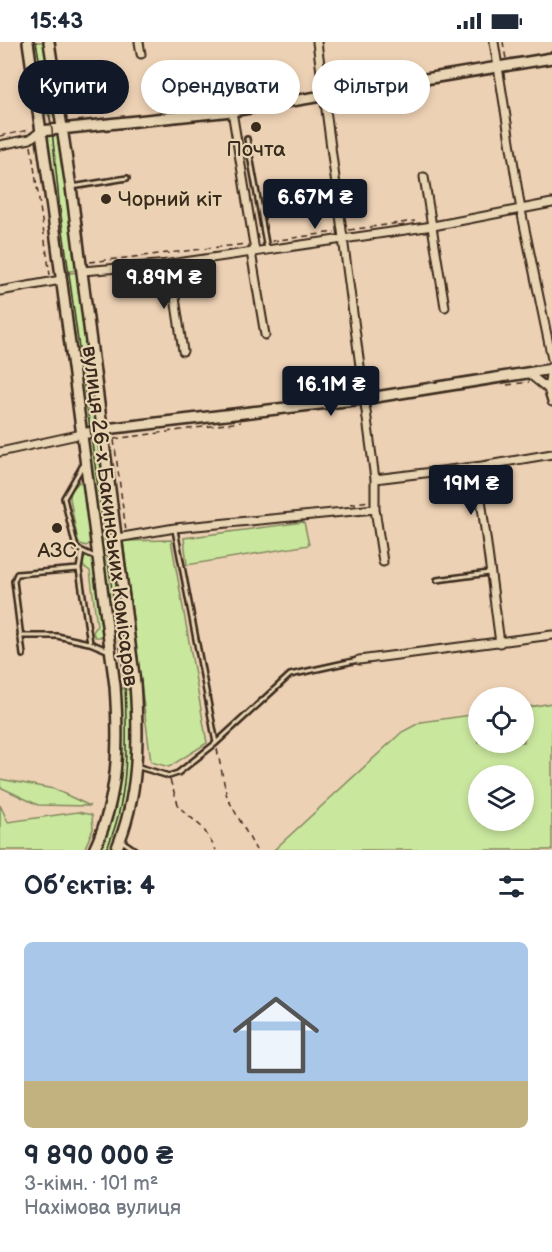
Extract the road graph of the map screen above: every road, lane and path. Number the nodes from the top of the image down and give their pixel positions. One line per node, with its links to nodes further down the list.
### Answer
1 (28, 42): 17 (street, вулиця 26-х Бакинських Комісаров)
2 (49, 42): 15 (street, вулиця 26-х Бакинських Комісаров)
3 (139, 42): 7 (street)
4 (317, 42): 9 (street)
5 (494, 42): 10 (street)
6 (503, 42): 10 (path)
7 (141, 54)
8 (552, 58): 10 (street)
9 (319, 60)
10 (503, 68): 11 (street); 26 (street)
11 (430, 79)
12 (204, 114): 15 (street)
13 (232, 114): 30 (street)
14 (326, 114): 28 (street)
15 (63, 129): 17 (street); 24 (street, вулиця 26-х Бакинських Комісаров)
16 (29, 130): 18 (path)
17 (41, 131): 19 (street); 34 (street, вулиця 26-х Бакинських Комісаров)
18 (0, 136)
19 (30, 139): 21 (street); 35 (path)
20 (248, 139): 29 (lane)
21 (0, 145)
22 (424, 177): 27 (street)
23 (127, 178): 24 (lane)
24 (71, 187): 33 (street, вулиця 26-х Бакинських Комісаров)
25 (552, 203): 26 (street)
26 (521, 210): 27 (street); 40 (street)
27 (432, 222): 28 (street); 28 (path); 37 (street)
28 (342, 235): 29 (street); 29 (path); 44 (street)
29 (266, 246): 30 (street)
30 (253, 249): 31 (path); 32 (street); 38 (street)
31 (89, 262)
32 (170, 264): 33 (street); 39 (street)
33 (82, 271): 47 (street, вулиця 26-х Бакинських Комісаров)
34 (61, 280): 35 (street); 48 (street, вулиця 26-х Бакинських Комісаров)
35 (51, 282): 36 (street)
36 (0, 291)
37 (445, 307)
38 (265, 335)
39 (183, 351)
40 (552, 360)
41 (551, 368): 42 (street); 43 (street)
42 (528, 373): 43 (street); 44 (street)
43 (548, 389): 45 (street)
44 (363, 399): 46 (street); 53 (street)
45 (552, 402)
46 (114, 428): 47 (street); 56 (path)
47 (103, 431): 48 (street); 57 (street, вулиця 26-х Бакинських Комісаров)
48 (82, 434): 49 (street); 51 (street, вулиця 26-х Бакинських Комісаров)
49 (0, 452)
50 (552, 454): 52 (street)
51 (85, 461): 58 (lane); 59 (street, вулиця 26-х Бакинських Комісаров)
52 (482, 466): 53 (street); 62 (street)
53 (375, 479): 54 (street)
54 (375, 509): 55 (street); 60 (street)
55 (175, 528): 57 (street); 75 (lane)
56 (127, 532)
57 (117, 538): 66 (street, вулиця 26-х Бакинських Комісаров)
58 (82, 551): 59 (lane); 61 (lane)
59 (98, 558): 67 (street, вулиця 26-х Бакинських Комісаров)
60 (383, 562)
61 (79, 568): 65 (lane); 68 (lane)
62 (493, 573): 63 (lane); 69 (street)
63 (437, 580)
64 (552, 635): 69 (street)
65 (20, 636): 68 (lane); 71 (lane)
66 (130, 640): 67 (street); 73 (street, вулиця 26-х Бакинських Комісаров)
67 (109, 641): 70 (street, вулиця 26-х Бакинських Комісаров)
68 (90, 643): 70 (lane)
69 (500, 643): 72 (street)
70 (111, 652): 74 (street, вулиця 26-х Бакинських Комісаров)
71 (23, 655)
72 (359, 660): 75 (lane)
73 (135, 684): 74 (street); 76 (street, вулиця 26-х Бакинських Комісаров)
74 (115, 686): 79 (street, вулиця 26-х Бакинських Комісаров)
75 (216, 743): 77 (lane); 83 (path)
76 (137, 767): 77 (lane); 78 (street, вулиця 26-х Бакинських Комісаров)
77 (169, 776): 82 (path)
78 (121, 839): 80 (street, вулиця 26-х Бакинських Комісаров); 81 (lane)
79 (94, 850)
80 (116, 850)
81 (135, 850)
82 (216, 850)
83 (256, 850)

